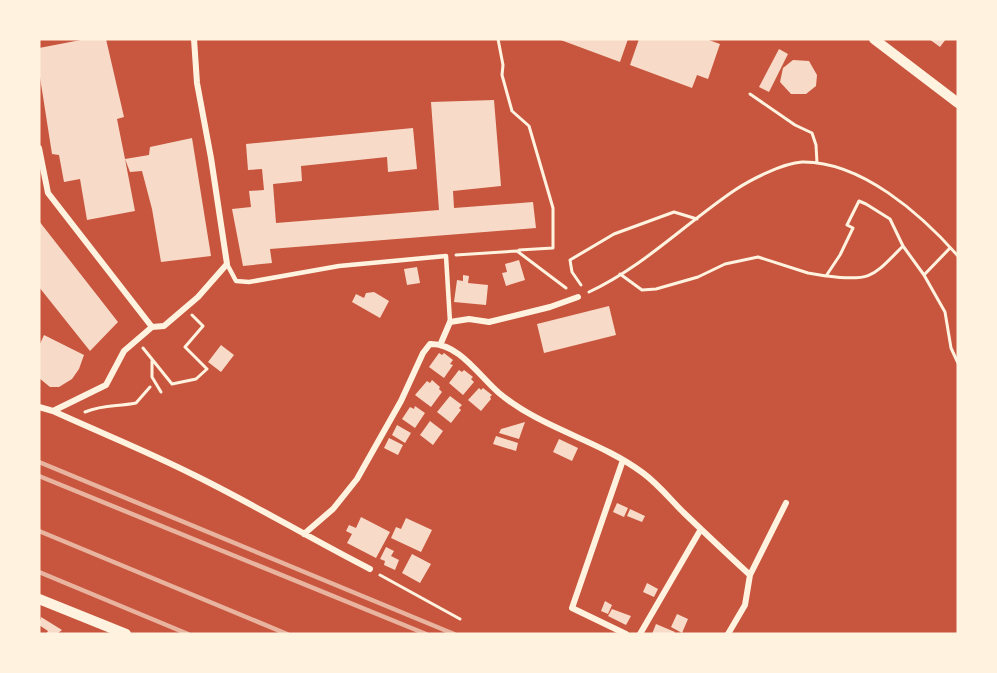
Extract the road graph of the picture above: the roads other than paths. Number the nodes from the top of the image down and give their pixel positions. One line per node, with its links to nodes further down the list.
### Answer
1 (194, 39): 5 (street)
2 (874, 39): 3 (street)
3 (958, 103)
4 (39, 148): 8 (street)
5 (227, 264): 7 (lane); 8 (street)
6 (578, 297): 7 (street)
7 (450, 322): 9 (street)
8 (152, 327): 11 (street)
9 (441, 344): 12 (street); 15 (street)
10 (39, 407): 11 (street)
11 (54, 411): 15 (street)
12 (623, 460): 14 (street); 20 (street)
13 (786, 503): 17 (street)
14 (702, 529): 17 (street); 21 (street)
15 (304, 534): 16 (street)
16 (370, 569)
17 (750, 575): 22 (street)
18 (39, 599): 19 (street)
19 (121, 633)
20 (626, 634)
21 (640, 634)
22 (728, 634)

